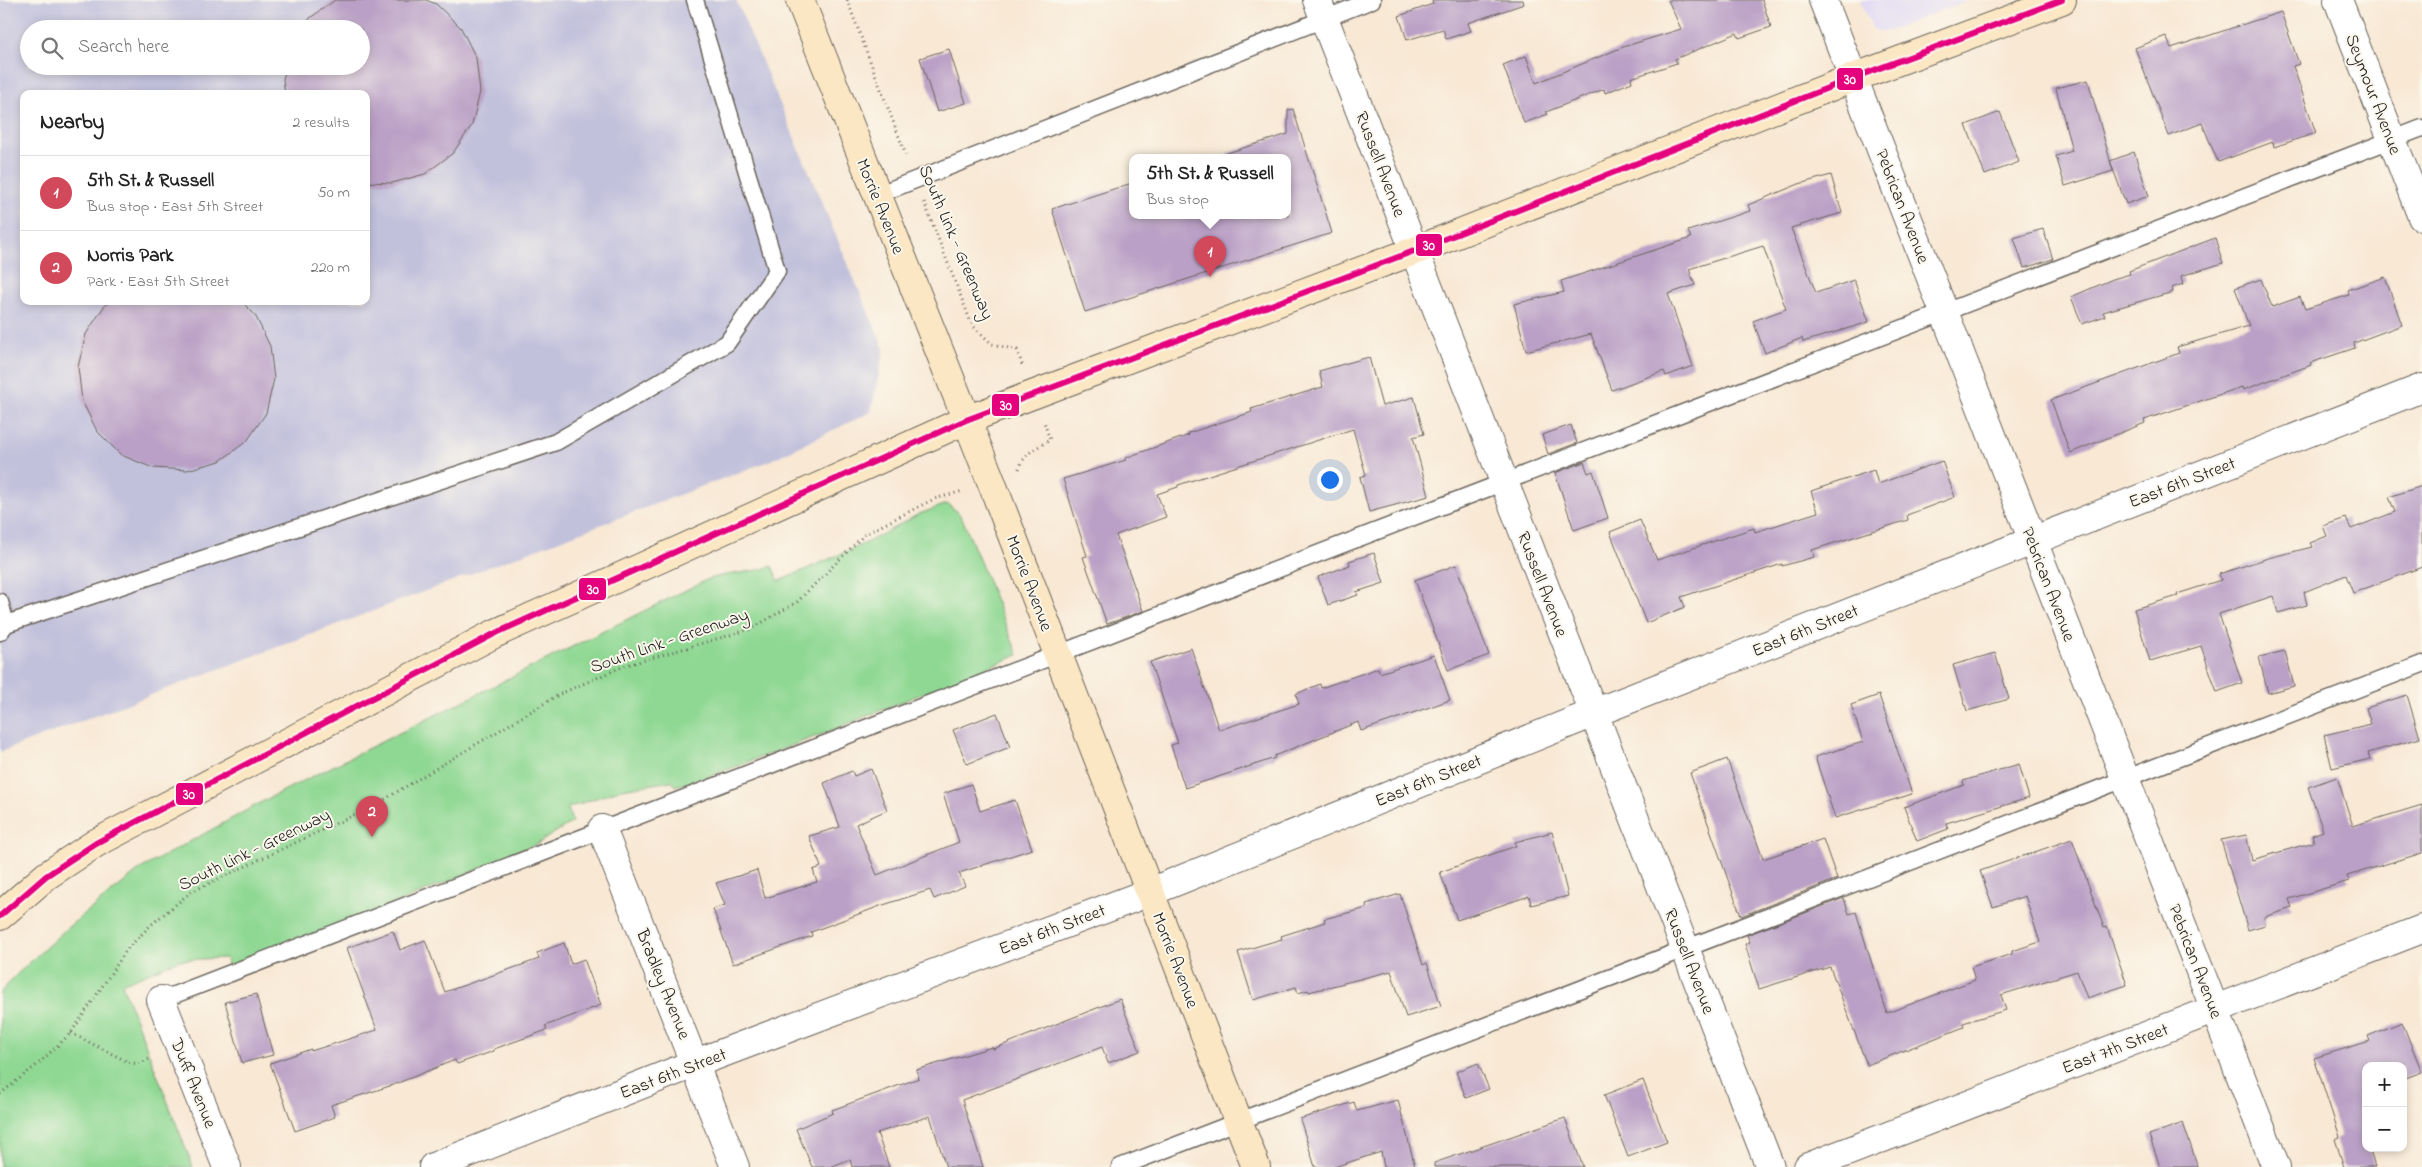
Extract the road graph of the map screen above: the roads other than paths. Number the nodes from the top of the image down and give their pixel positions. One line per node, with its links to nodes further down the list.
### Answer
1 (695, 0): 20 (lane)
2 (800, 0): 11 (street, Morrie Avenue)
3 (1372, 0): 7 (lane)
4 (1823, 0): 8 (street, Pebrican Avenue)
5 (2062, 0): 8 (street)
6 (2338, 0): 10 (street, Seymour Avenue)
7 (1321, 10): 11 (lane); 13 (street, Russell Avenue)
8 (1853, 78): 13 (street); 14 (street, Pebrican Avenue)
9 (2422, 128): 10 (lane)
10 (2392, 139): 12 (street, Seymour Avenue); 14 (lane)
11 (877, 195): 16 (street, Morrie Avenue)
12 (2422, 217)
13 (1414, 251): 16 (street); 17 (street, Russell Avenue)
14 (1944, 312): 17 (lane); 18 (street, Pebrican Avenue)
15 (2422, 388): 18 (street, East 6th Street)
16 (966, 420): 21 (street, Morrie Avenue); 27 (street)
17 (1504, 482): 21 (lane); 23 (street, Russell Avenue)
18 (2032, 540): 23 (street, East 6th Street); 24 (street, Pebrican Avenue)
19 (0, 602): 20 (lane)
20 (3, 628)
21 (1057, 654): 25 (lane); 26 (street, Morrie Avenue)
22 (2422, 664): 24 (lane)
23 (1594, 713): 26 (street, East 6th Street); 29 (street, Russell Avenue)
24 (2125, 779): 29 (lane); 31 (street, Pebrican Avenue)
25 (602, 830): 30 (lane); 32 (street, Bradley Avenue)
26 (1150, 892): 32 (street, East 6th Street); 33 (street, Morrie Avenue)
27 (0, 916)
28 (2422, 929): 31 (street, East 7th Street)
29 (1685, 949): 33 (lane); 39 (street, Russell Avenue)
30 (161, 1000): 34 (street, Duff Avenue)
31 (2215, 1009): 40 (street, East 7th Street); 41 (street, Pebrican Avenue)
32 (696, 1063): 35 (street, East 6th Street); 36 (street, Bradley Avenue)
33 (1238, 1121): 37 (lane); 38 (street, Morrie Avenue)
34 (227, 1167)
35 (433, 1167)
36 (735, 1167)
37 (1120, 1167)
38 (1256, 1167)
39 (1770, 1167)
40 (1808, 1167)
41 (2276, 1167)

